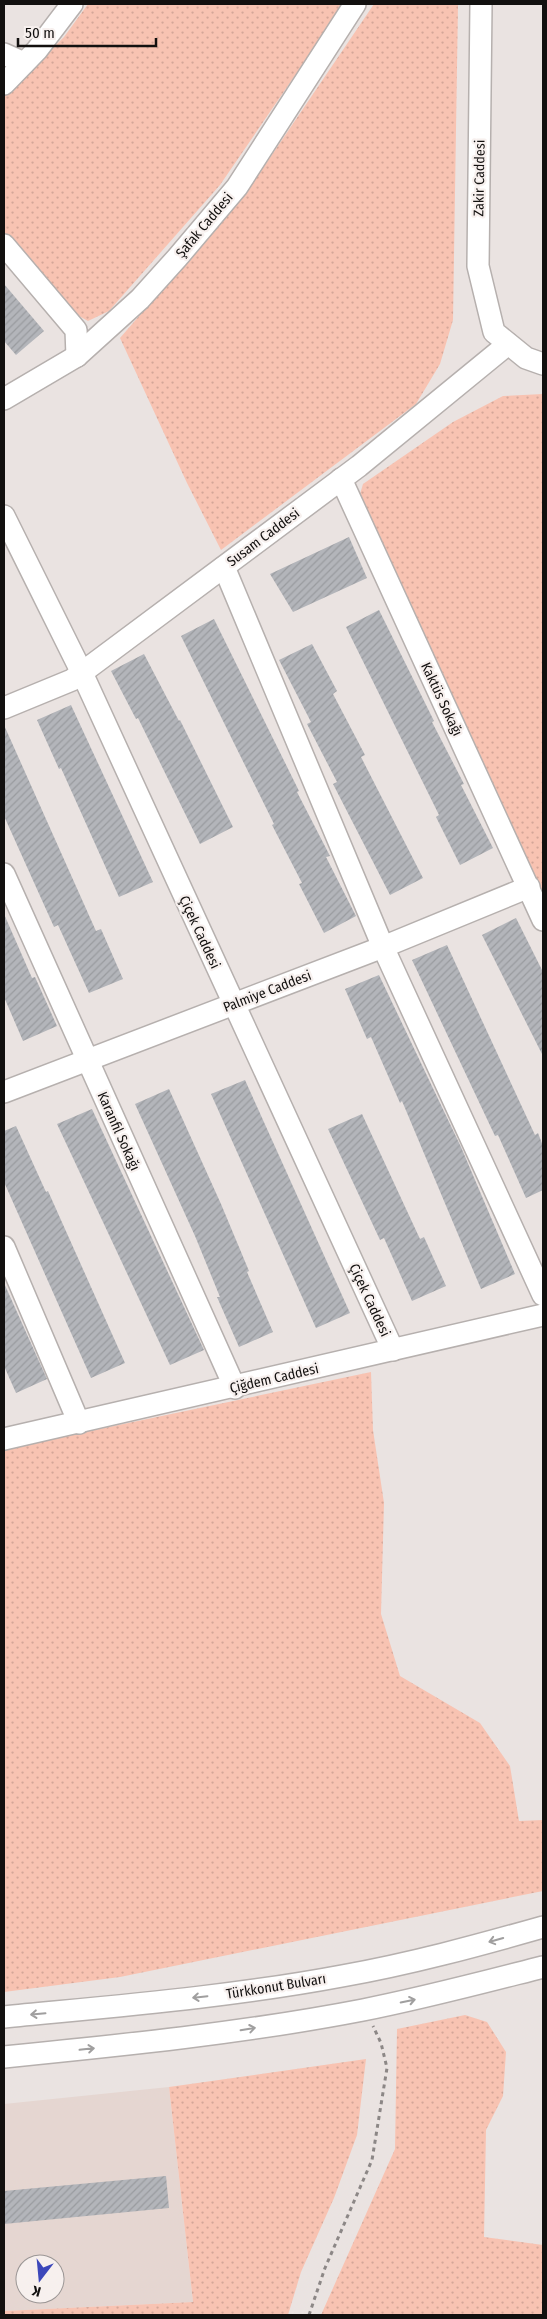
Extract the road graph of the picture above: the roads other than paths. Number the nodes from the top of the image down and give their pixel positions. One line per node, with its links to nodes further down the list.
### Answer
1 (72, 4): 5 (street)
2 (355, 4): 9 (street, Şafak Caddesi)
3 (481, 4): 8 (street, Zakir Caddesi)
4 (4, 54): 5 (street)
5 (24, 63): 6 (street)
6 (4, 84)
7 (4, 245): 9 (street)
8 (508, 344): 10 (street, Zakir Caddesi); 12 (street, Susam Caddesi)
9 (77, 356): 11 (street, Şafak Caddesi)
10 (543, 364)
11 (4, 399)
12 (341, 479): 14 (street, Susam Caddesi); 18 (street, Kaktüs Sokağı)
13 (4, 516): 15 (street, Çiçek Caddesi)
14 (224, 567): 15 (street, Susam Caddesi); 20 (street)
15 (82, 673): 16 (street, Susam Caddesi); 21 (street, Çiçek Caddesi)
16 (4, 708)
17 (4, 874): 22 (street, Karanfil Sokağı)
18 (529, 887): 19 (street, Kaktüs Sokağı); 20 (street, Palmiye Caddesi)
19 (543, 920)
20 (383, 947): 21 (street, Palmiye Caddesi); 25 (street)
21 (234, 1004): 22 (street, Palmiye Caddesi); 27 (street, Çiçek Caddesi)
22 (87, 1060): 23 (street, Palmiye Caddesi); 28 (street, Karanfil Sokağı)
23 (4, 1092)
24 (4, 1247): 29 (street)
25 (543, 1295)
26 (543, 1316): 27 (street, Çiğdem Caddesi)
27 (393, 1350): 28 (street, Çiğdem Caddesi)
28 (234, 1388): 29 (street, Çiğdem Caddesi)
29 (79, 1423): 30 (street, Çiğdem Caddesi)
30 (4, 1439)
31 (543, 1927): 33 (street, Türkkonut Bulvarı, one-way to 33)
32 (543, 1967): 34 (street, one-way to 32)
33 (4, 2017)
34 (4, 2057)

